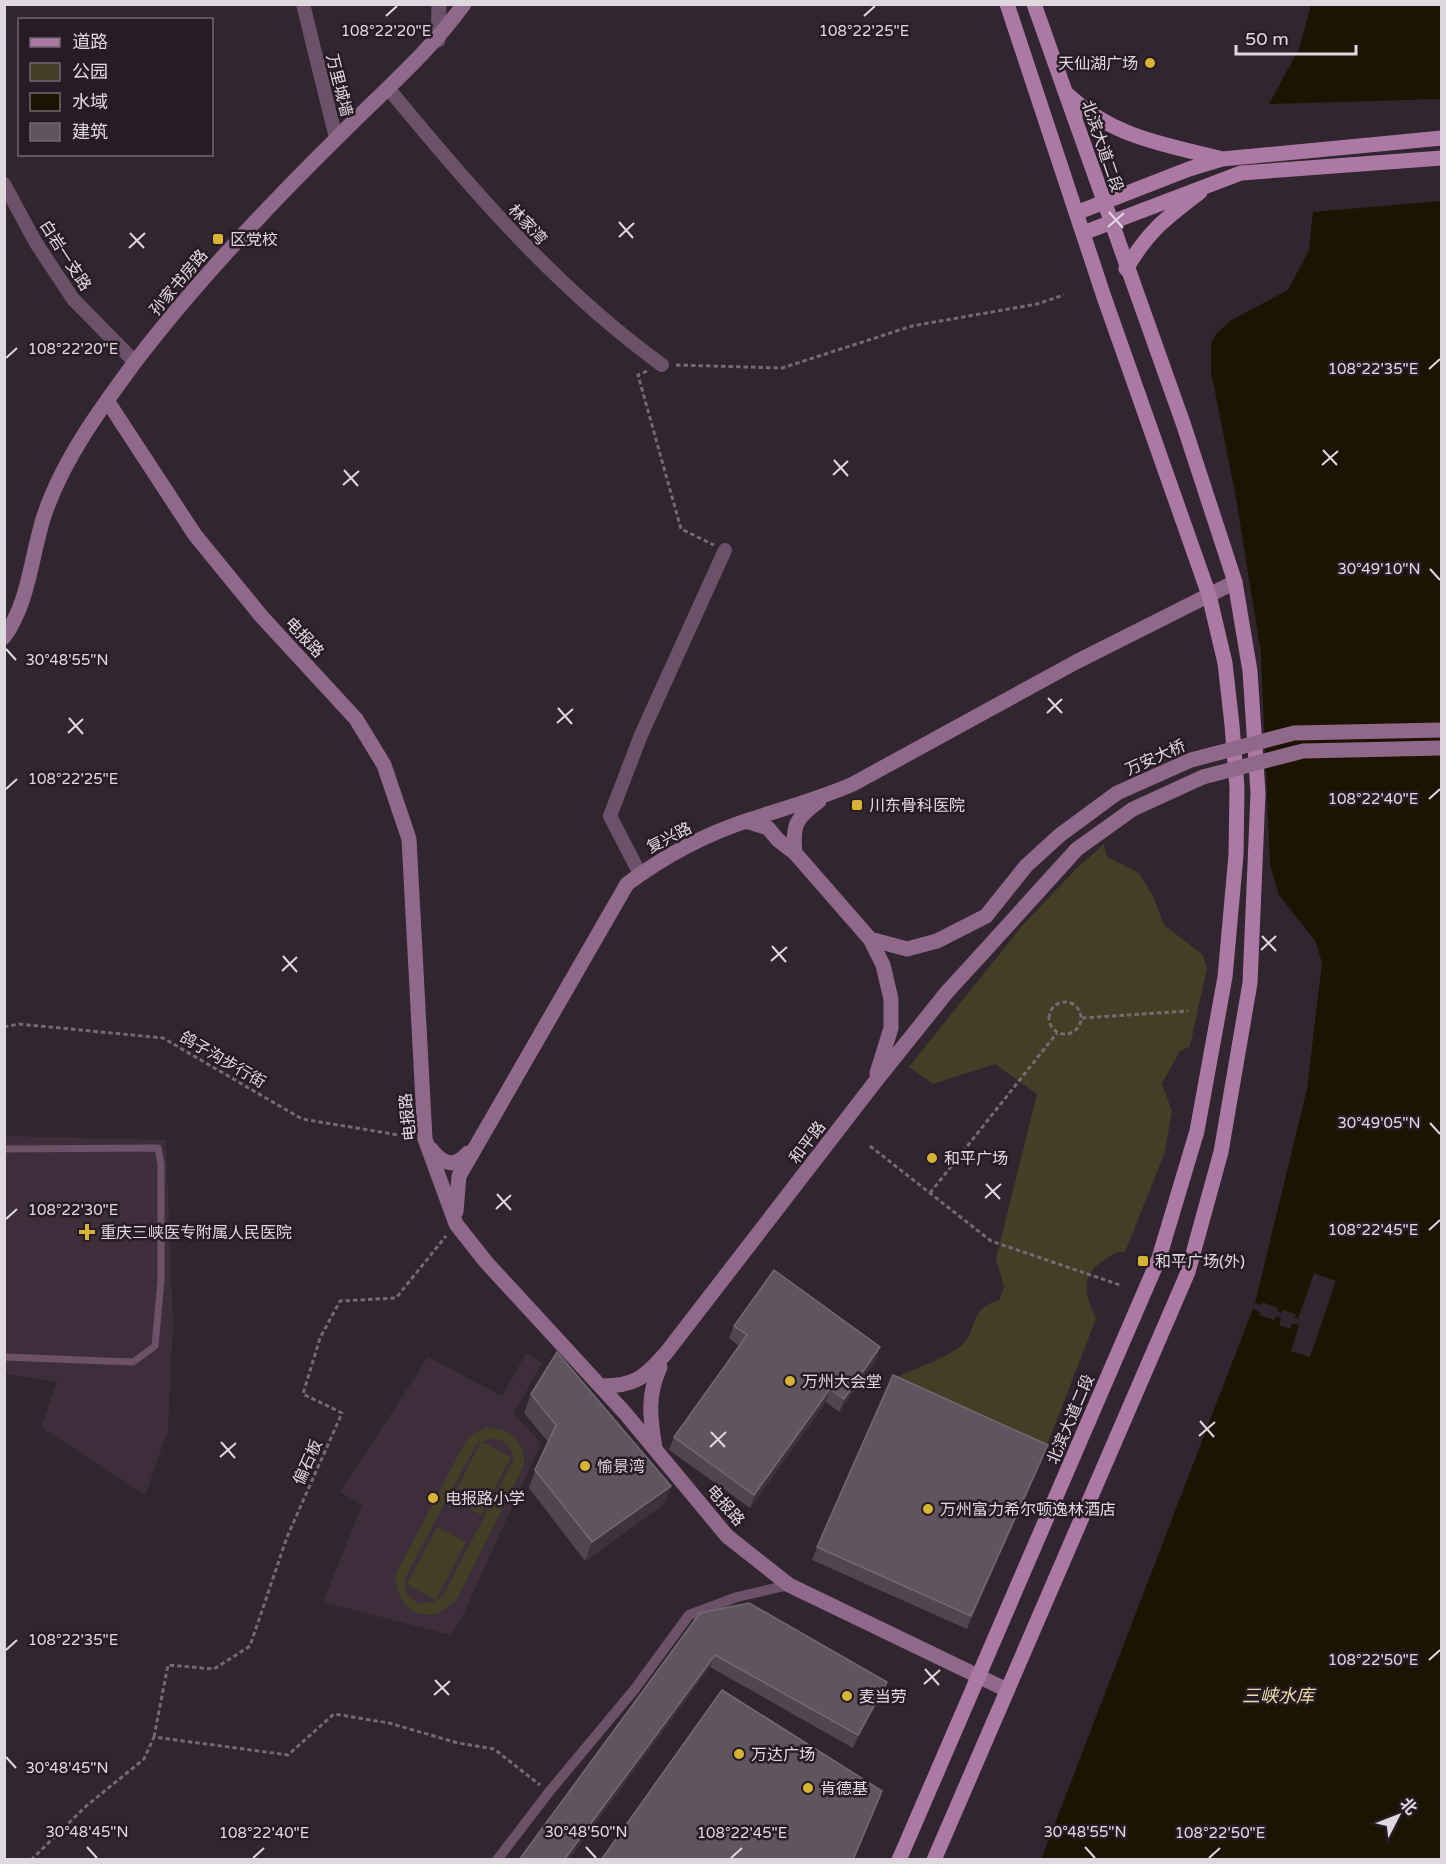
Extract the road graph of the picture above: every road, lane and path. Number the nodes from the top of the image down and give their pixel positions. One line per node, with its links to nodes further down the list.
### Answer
1 (303, 4): 9 (street, 万里城墙)
2 (439, 4): 6 (street)
3 (464, 4): 6 (main road, 孙家书房路)
4 (1007, 4): 16 (main road)
5 (1034, 4): 8 (main road, 北滨大道二段)
6 (438, 40): 7 (main road, 孙家书房路)
7 (388, 88): 9 (main road, 孙家书房路); 22 (street, 林家湾)
8 (1064, 91): 12 (main road); 15 (main road, 北滨大道二段)
9 (336, 138): 21 (main road, 孙家书房路)
10 (1442, 138): 12 (main road)
11 (1442, 158): 13 (main road)
12 (1222, 159): 15 (main road)
13 (1219, 180): 17 (main road); 19 (main road)
14 (4, 184): 21 (street, 白岩一支路)
15 (1103, 202): 16 (main road); 17 (main road, 北滨大道二段)
16 (1076, 213): 18 (main road)
17 (1110, 222): 18 (main road); 19 (main road, 北滨大道二段)
18 (1083, 233): 26 (main road, 北滨大道二段)
19 (1126, 269): 25 (main road, 北滨大道二段)
20 (1064, 295): 22 (path)
21 (135, 362): 23 (main road, 孙家书房路)
22 (662, 365): 24 (path)
23 (108, 402): 27 (main road, 孙家书房路); 40 (main road, 电报路)
24 (725, 550): 33 (street)
25 (1235, 582): 26 (main road, 复兴路); 53 (main road, 北滨大道二段, bridge)
26 (1209, 595): 30 (main road, 复兴路); 52 (main road, 北滨大道二段, bridge)
27 (4, 637)
28 (1442, 730): 34 (main road, 万安大桥, bridge)
29 (1442, 748): 39 (main road, 和平路, bridge)
30 (826, 796): 31 (main road, 复兴路); 32 (main road)
31 (746, 821): 32 (main road); 33 (main road, 复兴路)
32 (795, 853): 34 (main road)
33 (640, 874): 41 (main road, 复兴路)
34 (870, 939): 39 (main road)
35 (1188, 1011): 36 (path)
36 (1082, 1018): 38 (path); 38 (path)
37 (4, 1027): 40 (path, 鸽子沟步行街)
38 (1057, 1033): 44 (path)
39 (875, 1082): 47 (main road, 和平路)
40 (426, 1142): 41 (main road); 45 (main road, 电报路)
41 (476, 1144): 45 (main road, 复兴路)
42 (870, 1146): 44 (path)
43 (4, 1149): 48 (lane)
44 (930, 1193): 46 (path)
45 (456, 1224): 49 (main road, 电报路); 54 (path, 偏石板)
46 (1120, 1285)
47 (666, 1353): 49 (main road, 和平路); 50 (main road, 和平路)
48 (4, 1357)
49 (601, 1386): 50 (main road, 电报路)
50 (655, 1450): 51 (main road, 电报路)
51 (789, 1585): 52 (main road, 电报路); 55 (street)
52 (978, 1677): 53 (main road, 电报路); 58 (main road, 北滨大道二段)
53 (1007, 1690): 59 (main road)
54 (154, 1737): 55 (path); 56 (path, 偏石板)
55 (549, 1792): 57 (street)
56 (32, 1860)
57 (498, 1860)
58 (899, 1860)
59 (934, 1860)

